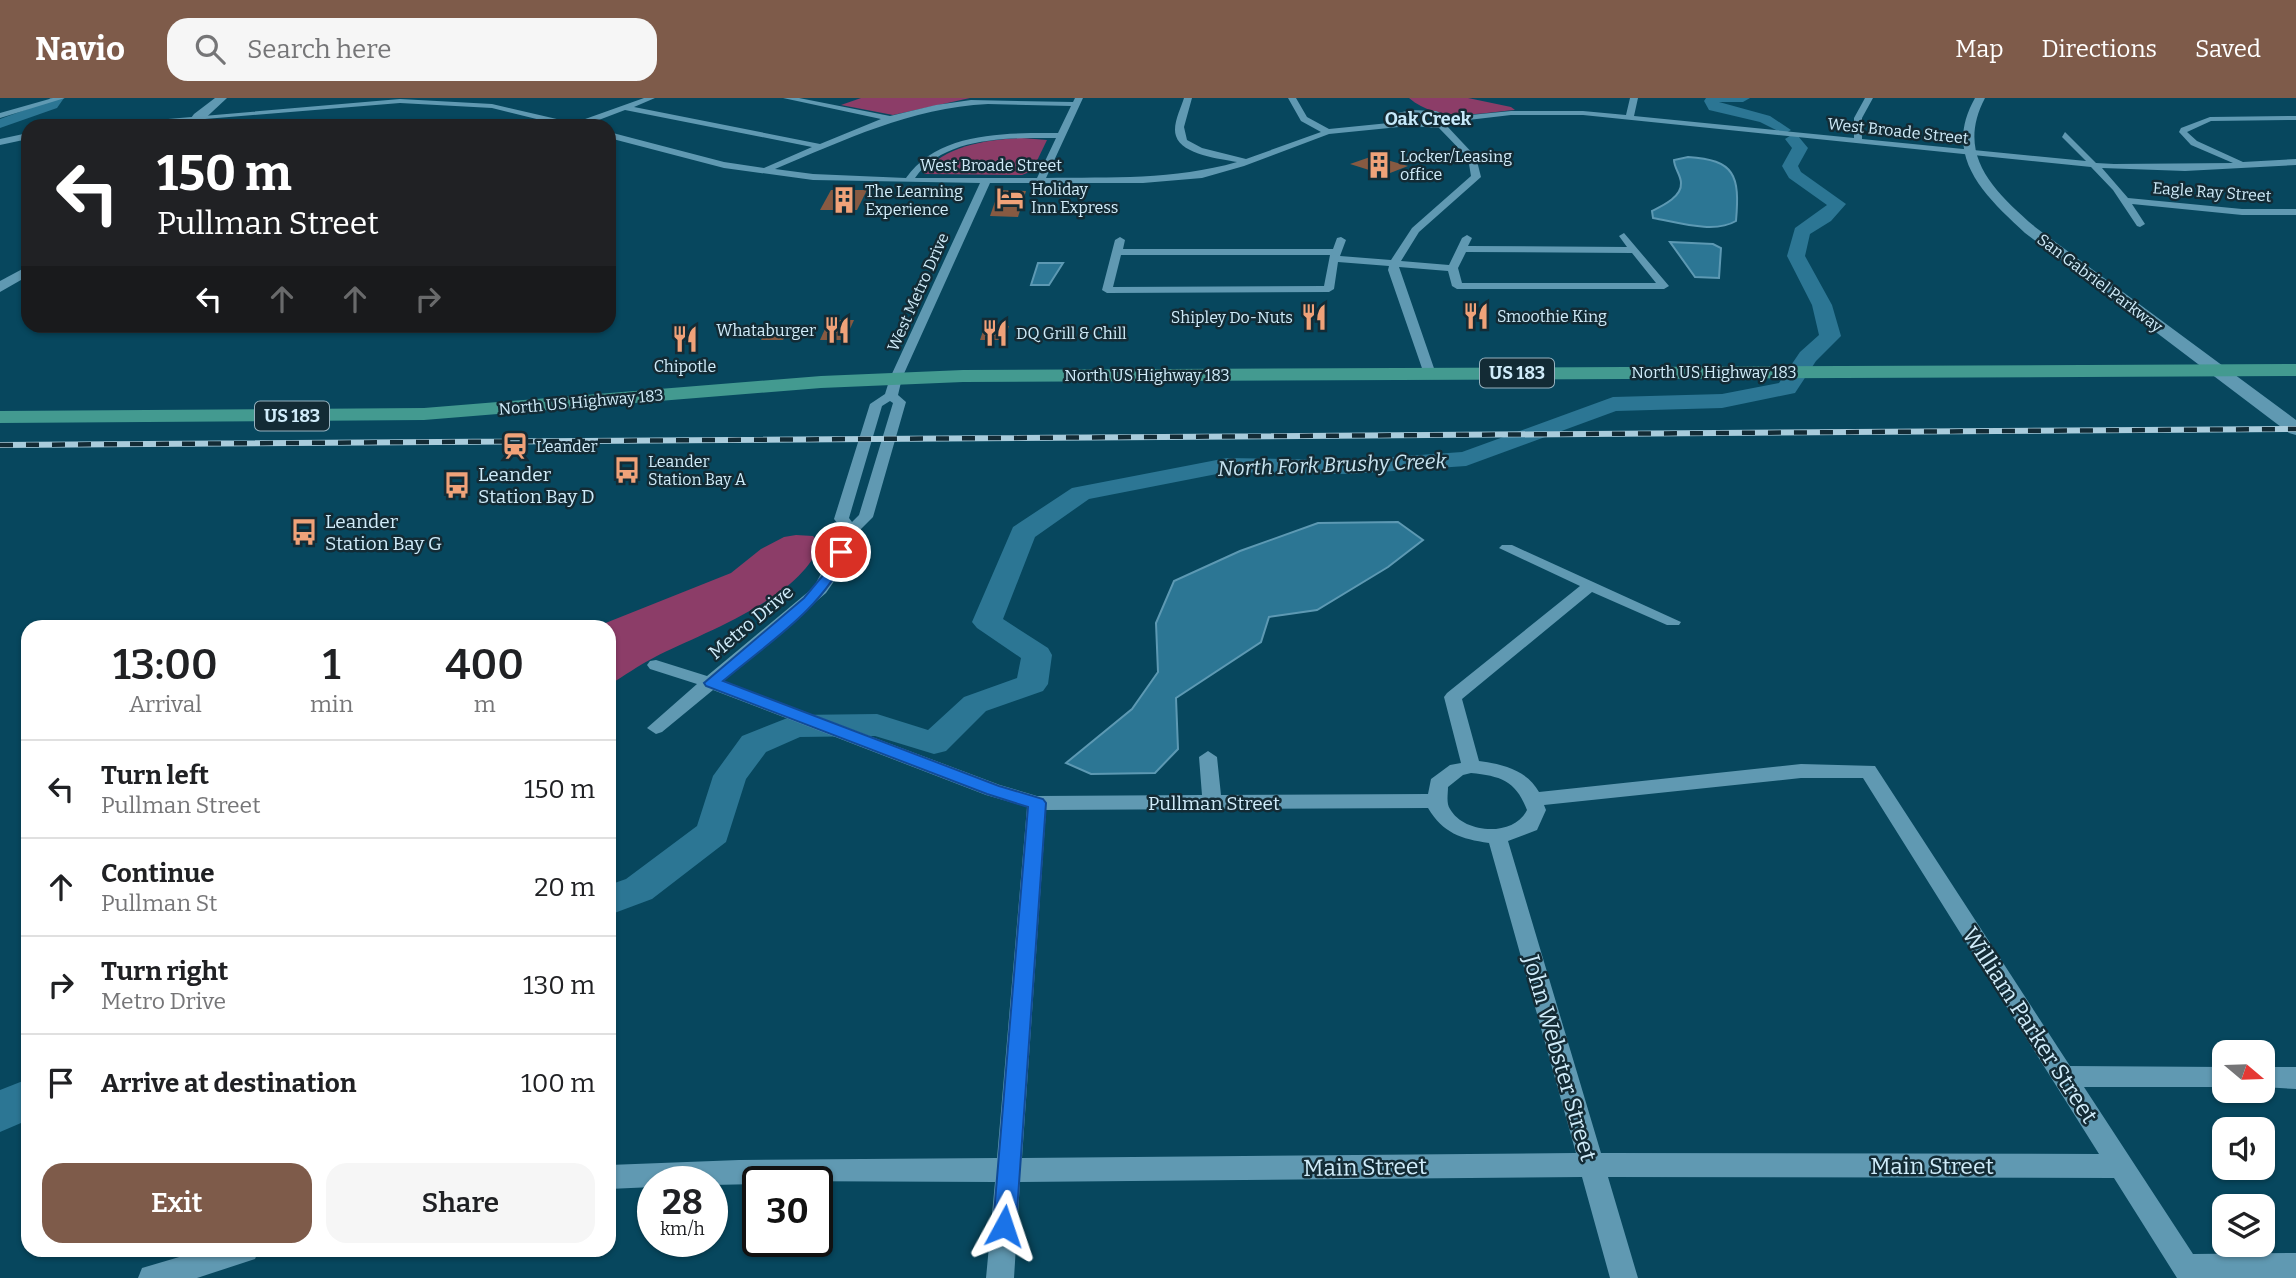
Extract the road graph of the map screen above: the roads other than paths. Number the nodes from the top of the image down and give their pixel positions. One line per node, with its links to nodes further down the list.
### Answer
1 (61, 98): 17 (street)
2 (222, 98): 21 (street)
3 (652, 98): 15 (street)
4 (787, 98): 14 (street)
5 (1188, 98): 39 (street)
6 (1292, 98): 29 (street)
7 (1634, 98): 19 (street)
8 (1869, 98): 36 (street)
9 (1980, 98): 38 (street, San Gabriel Parkway)
10 (848, 99): 14 (street)
11 (978, 100): 12 (street); 25 (street)
12 (1077, 101): 31 (street)
13 (1407, 105): 16 (street); 16 (street); 18 (street, West Broade Street)
14 (829, 106): 25 (street)
15 (626, 107): 24 (street); 37 (street)
16 (1424, 111): 26 (street)
17 (0, 116)
18 (1400, 118): 27 (street); 28 (street, West Broade Street)
19 (1629, 118): 26 (street, West Broade Street); 36 (street, West Broade Street)
20 (2296, 118): 41 (street)
21 (197, 119)
22 (212, 119): 23 (street)
23 (548, 119)
24 (594, 119)
25 (893, 119): 37 (street)
26 (1444, 120): 27 (street, West Broade Street); 34 (street)
27 (1415, 124): 28 (street, West Broade Street); 34 (street)
28 (1371, 127): 29 (street, West Broade Street)
29 (1328, 132): 39 (street, West Broade Street)
30 (2065, 135): 42 (street)
31 (1062, 136): 44 (street); 46 (street)
32 (616, 137): 43 (street, West Broade Street)
33 (21, 138): 35 (street)
34 (1457, 141): 56 (street)
35 (0, 142)
36 (1858, 142): 38 (street, West Broade Street)
37 (824, 147): 43 (street)
38 (1972, 154): 42 (street, West Broade Street); 60 (street, San Gabriel Parkway)
39 (1246, 162): 46 (street, West Broade Street)
40 (2296, 162): 41 (street, West Broade Street)
41 (2245, 165): 42 (street, West Broade Street)
42 (2097, 166): 47 (street)
43 (763, 171): 44 (street, West Broade Street)
44 (909, 181): 45 (street, West Broade Street)
45 (986, 181): 46 (street, West Broade Street); 64 (street, West Metro Drive)
46 (1040, 181)
47 (2125, 201): 48 (street, Eagle Ray Street); 49 (street)
48 (2296, 212)
49 (2140, 224)
50 (1624, 236): 54 (street)
51 (1467, 238): 53 (street)
52 (1341, 240): 55 (street)
53 (1462, 249): 54 (street); 57 (street)
54 (1635, 250): 57 (street)
55 (1336, 256): 55 (street); 56 (street)
56 (1394, 263): 57 (street); 63 (street)
57 (1453, 268)
58 (21, 274): 59 (street)
59 (0, 287)
60 (2217, 370): 61 (main road, North US Highway 183 / US 183); 62 (main road, North US Highway 183 / US 183); 66 (street, San Gabriel Parkway)
61 (2296, 370)
62 (1741, 372): 63 (main road, North US Highway 183 / US 183)
63 (1430, 374): 64 (main road, North US Highway 183 / US 183)
64 (894, 387): 65 (main road, North US Highway 183 / US 183); 67 (street, Metro Drive); 67 (street)
65 (0, 417)
66 (2296, 429)
67 (851, 530): 72 (street, Metro Drive)
68 (1507, 548): 69 (street)
69 (1591, 585): 70 (street); 75 (street)
70 (1673, 622)
71 (656, 665): 72 (street, Pullman Street)
72 (712, 683): 73 (street, Metro Drive); 78 (street, Pullman Street)
73 (656, 728)
74 (1208, 757): 79 (street)
75 (1471, 767): 76 (street); 77 (street)
76 (1534, 799): 80 (street); 81 (street, William Parker Street)
77 (1436, 801): 79 (street, Pullman Street); 80 (street)
78 (1037, 803): 79 (street, Pullman Street); 87 (street)
79 (1212, 804)
80 (1497, 838): 85 (street, John Webster Street)
81 (2063, 1076): 82 (street); 86 (street, William Parker Street)
82 (2212, 1077)
83 (2275, 1077): 84 (street)
84 (2296, 1077)
85 (1590, 1165): 86 (street, Main Street); 87 (street, Main Street); 94 (street, John Webster Street)
86 (2121, 1166): 91 (street, William Parker Street)
87 (1009, 1170): 88 (street, Main Street); 93 (street)
88 (616, 1177)
89 (222, 1257): 92 (street)
90 (2296, 1266): 91 (street)
91 (2190, 1273)
92 (152, 1278)
93 (1000, 1278)
94 (1624, 1278)

